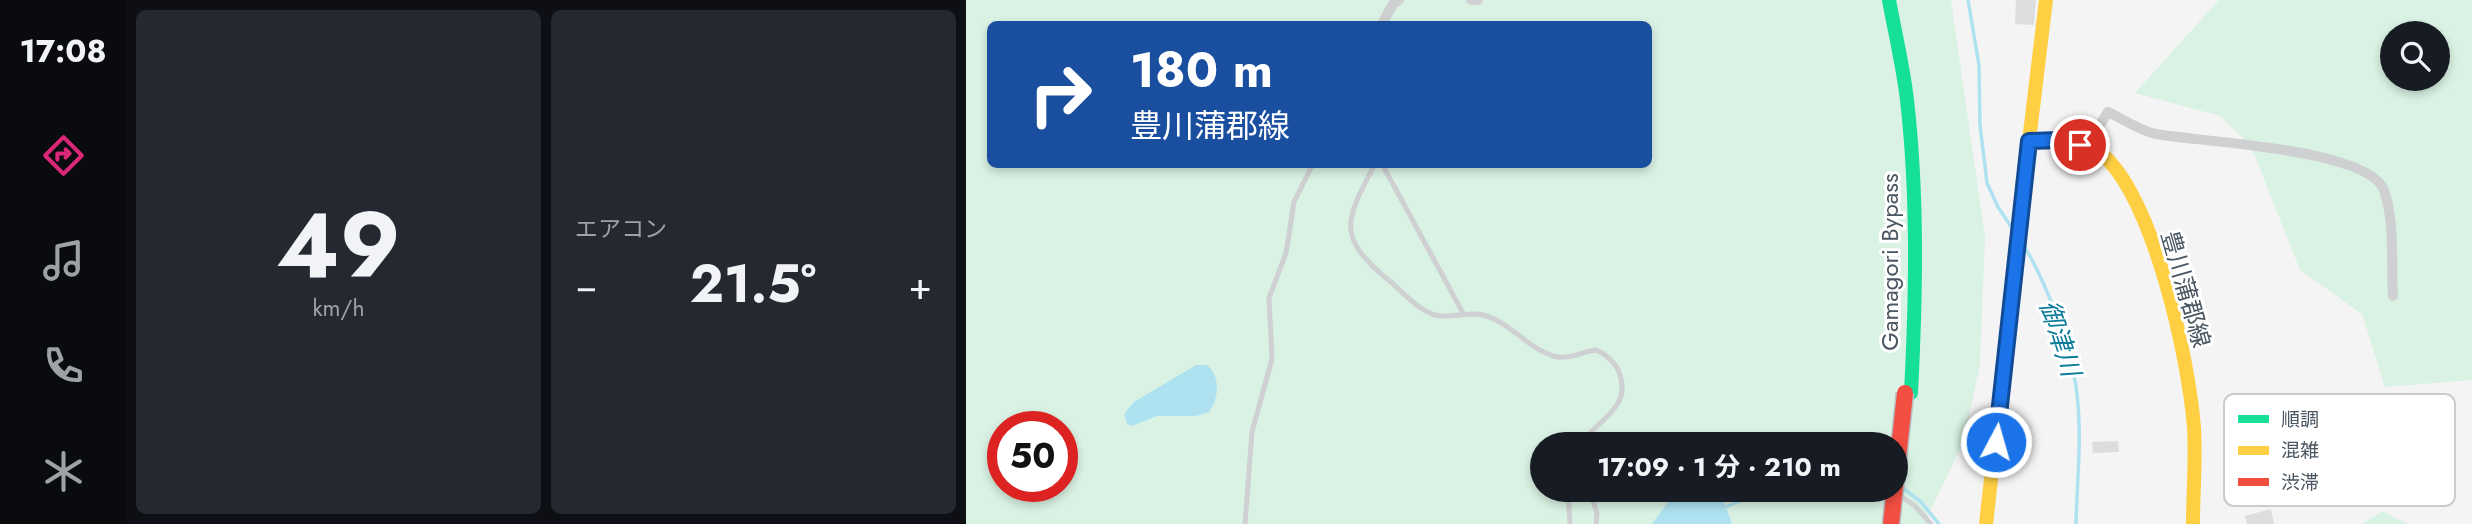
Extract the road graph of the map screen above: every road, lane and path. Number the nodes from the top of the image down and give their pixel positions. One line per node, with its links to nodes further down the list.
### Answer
1 (1471, 0): 2 (street)
2 (1478, 0)
3 (1884, 0): 15 (main road)
4 (1889, 0): 15 (main road, Gamagori Bypass)
5 (2046, 0): 8 (main road)
6 (1395, 1): 7 (street)
7 (1384, 21)
8 (2029, 141): 9 (main road, 豊川蒲郡線); 26 (main road)
9 (2087, 146): 13 (street); 27 (main road, 豊川蒲郡線)
10 (1311, 168): 20 (lane)
11 (1373, 168): 14 (lane)
12 (1384, 168): 14 (lane)
13 (2393, 296)
14 (1463, 313): 16 (lane)
15 (1908, 393): 23 (main road, bridge); 24 (main road, Gamagori Bypass)
16 (1592, 432)
17 (1908, 501): 25 (lane)
18 (1569, 502): 21 (lane)
19 (1594, 502): 22 (lane)
20 (1245, 524)
21 (1570, 524)
22 (1596, 524)
23 (1891, 524)
24 (1898, 524)
25 (1931, 524)
26 (1986, 524)
27 (2193, 524)

